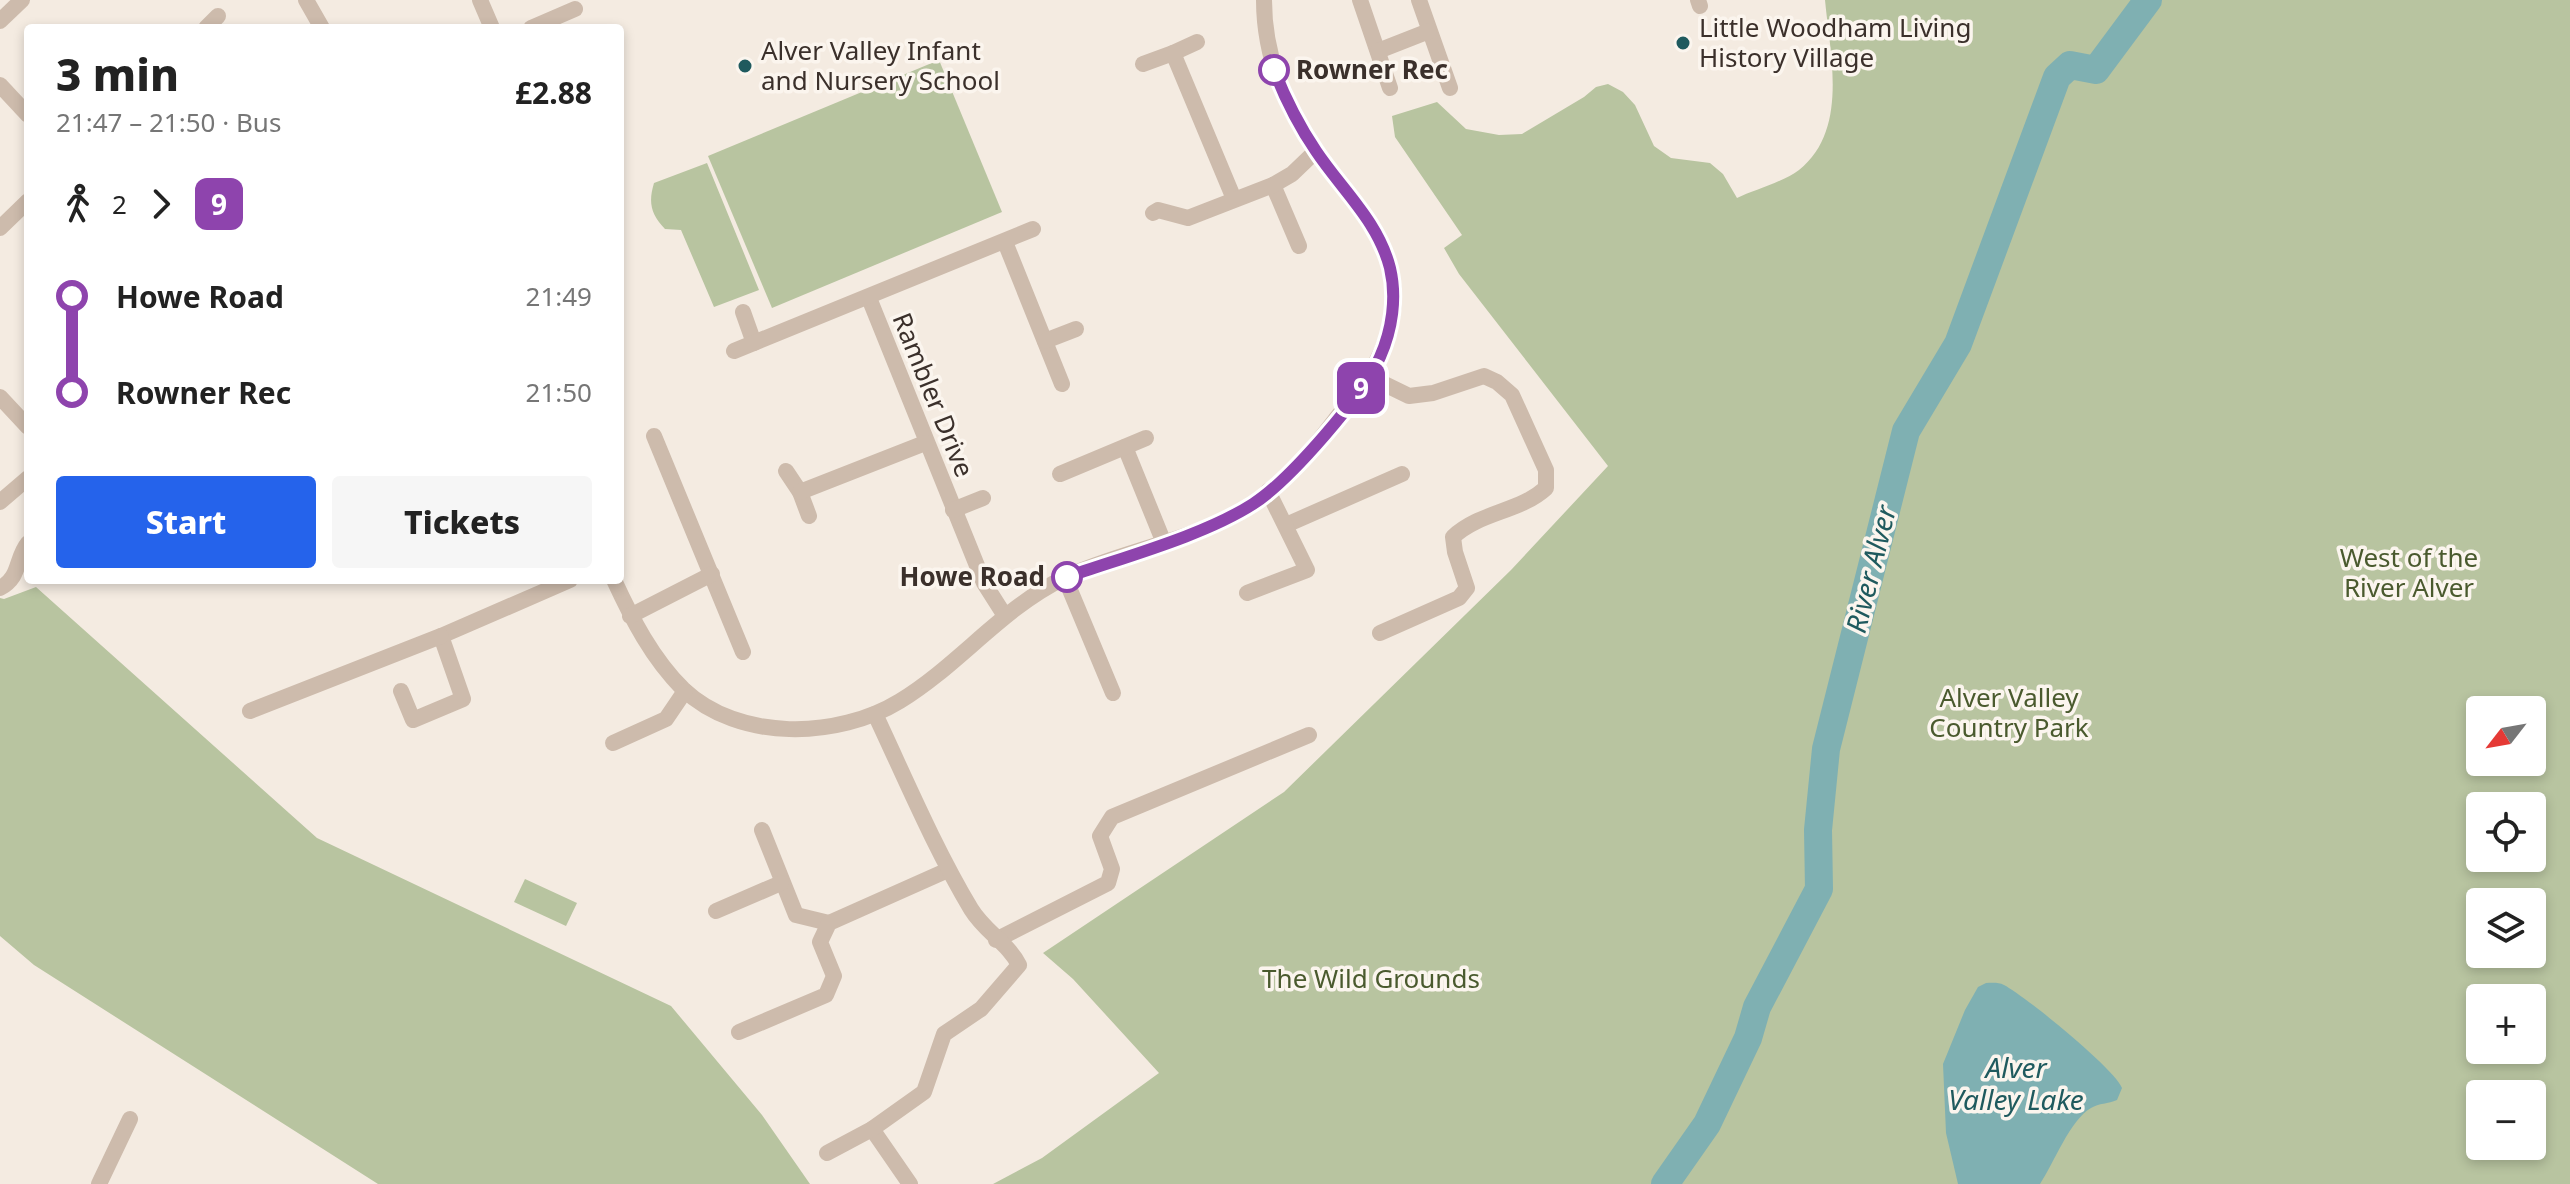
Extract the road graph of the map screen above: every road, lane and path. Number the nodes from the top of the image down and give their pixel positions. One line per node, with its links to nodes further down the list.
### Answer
1 (22, 0): 8 (street)
2 (306, 0): 9 (street)
3 (480, 0): 10 (street)
4 (1264, 0): 21 (street)
5 (1360, 0): 14 (street)
6 (1419, 0): 12 (street)
7 (575, 9): 11 (street)
8 (0, 21)
9 (320, 24)
10 (490, 24)
11 (540, 24)
12 (1429, 31): 14 (street); 19 (street)
13 (1197, 42): 15 (street)
14 (1378, 51): 18 (street)
15 (1173, 53): 16 (street); 23 (street)
16 (1143, 64)
17 (0, 85): 20 (street)
18 (1390, 88)
19 (1450, 88)
20 (24, 111)
21 (1316, 151): 22 (street); 36 (street)
22 (1273, 185): 23 (street); 29 (street)
23 (1234, 199): 25 (street)
24 (24, 206): 26 (street)
25 (1153, 213)
26 (0, 228)
27 (1033, 229): 28 (street)
28 (1005, 242): 30 (street); 33 (street)
29 (1299, 246)
30 (869, 298): 34 (street); 42 (street, Rambler Drive)
31 (743, 312): 34 (street)
32 (1076, 329): 33 (street)
33 (1045, 341): 37 (street)
34 (754, 343): 35 (street)
35 (734, 351)
36 (1370, 377): 48 (street); 65 (street)
37 (1062, 384)
38 (0, 397): 39 (street)
39 (24, 423)
40 (654, 436): 57 (street)
41 (1146, 438): 43 (street)
42 (925, 443): 49 (street); 52 (street, Rambler Drive)
43 (1125, 447): 45 (street); 55 (street)
44 (786, 471): 49 (street)
45 (1060, 474)
46 (1402, 474): 54 (street)
47 (24, 481): 51 (street)
48 (1268, 491): 54 (street); 55 (street)
49 (800, 492): 53 (street)
50 (983, 498): 52 (street, Rambler Drive)
51 (0, 502)
52 (953, 510): 64 (street, Rambler Drive)
53 (809, 516)
54 (1286, 525): 62 (street)
55 (1164, 543): 58 (street)
56 (24, 548): 61 (street)
57 (712, 574): 63 (street); 67 (street)
58 (1065, 578): 64 (street); 70 (street)
59 (561, 584): 66 (street)
60 (616, 584): 63 (street)
61 (0, 588)
62 (1247, 593)
63 (630, 616): 69 (street)
64 (1005, 616): 72 (street)
65 (1380, 633)
66 (441, 636): 68 (street); 71 (street)
67 (743, 652)
68 (401, 691)
69 (685, 691): 72 (street); 74 (street)
70 (1113, 693)
71 (250, 711)
72 (875, 714): 76 (street)
73 (1309, 735): 80 (street)
74 (613, 743)
75 (762, 830): 77 (street)
76 (948, 870): 79 (street); 80 (street)
77 (781, 883): 78 (street); 79 (street)
78 (716, 911)
79 (829, 923): 81 (street)
80 (996, 940): 83 (street)
81 (739, 1032)
82 (130, 1119): 85 (street)
83 (872, 1129): 84 (street); 86 (street)
84 (827, 1153)
85 (99, 1184)
86 (910, 1184)

